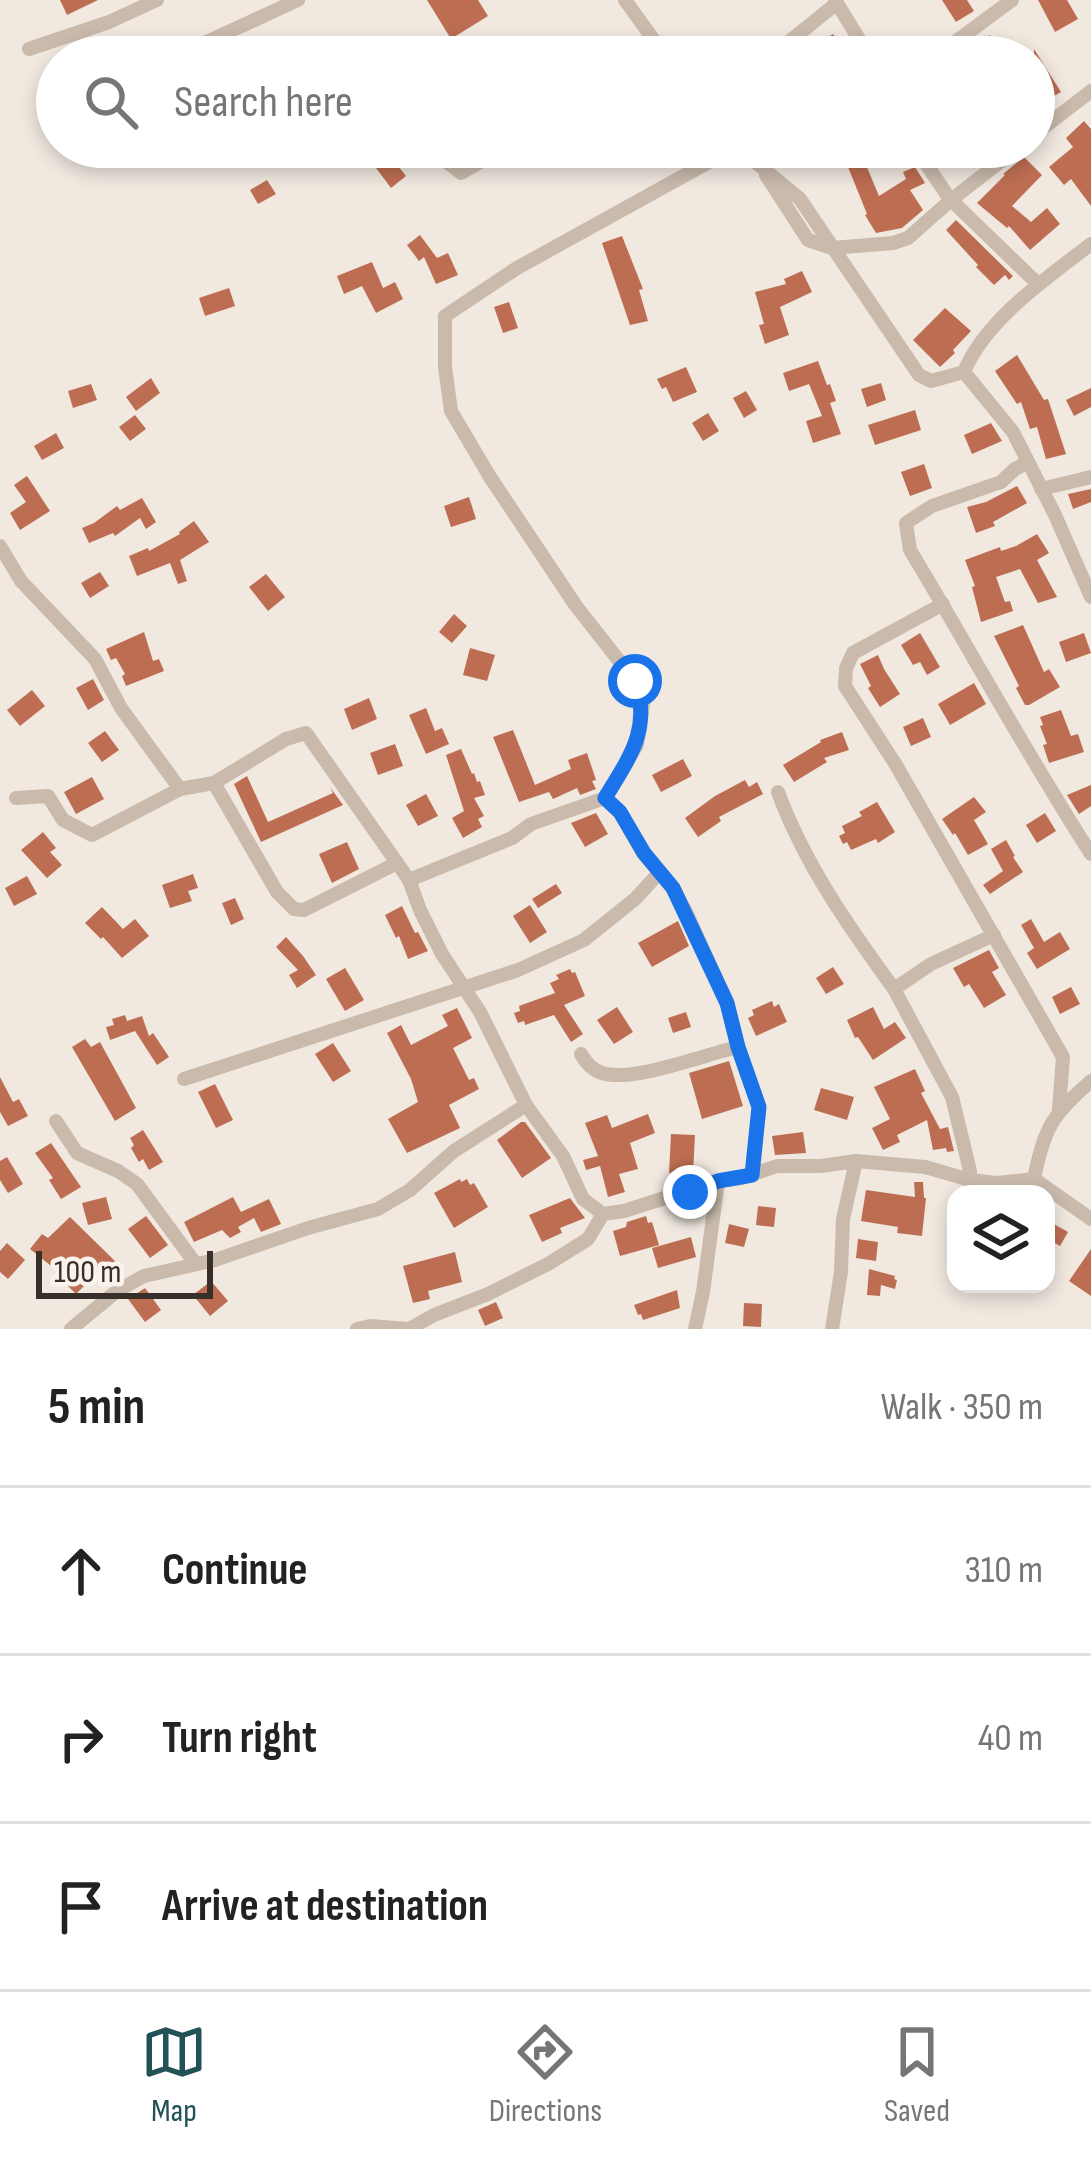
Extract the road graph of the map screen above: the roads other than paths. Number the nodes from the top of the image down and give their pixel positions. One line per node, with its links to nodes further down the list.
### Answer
1 (158, 0): 6 (street)
2 (298, 0): 7 (street)
3 (625, 0): 8 (street)
4 (1012, 0): 11 (street)
5 (836, 2): 9 (street); 10 (street)
6 (67, 36)
7 (220, 36)
8 (651, 36)
9 (795, 36)
10 (857, 36)
11 (963, 36)
12 (36, 46): 13 (street)
13 (28, 49)
14 (1091, 91): 15 (street)
15 (1055, 119)
16 (699, 168): 35 (street)
17 (762, 168): 22 (street)
18 (929, 168): 20 (street)
19 (992, 168): 20 (street)
20 (951, 200): 22 (street); 23 (street)
21 (1091, 244): 23 (street)
22 (832, 248): 24 (street)
23 (1039, 284): 24 (street)
24 (964, 372): 25 (street)
25 (1028, 462): 27 (street); 30 (street)
26 (1091, 477): 27 (street)
27 (1041, 489): 29 (street)
28 (0, 546): 32 (street)
29 (1091, 597)
30 (943, 604): 36 (street); 40 (street)
31 (214, 783): 32 (street); 37 (street); 37 (street)
32 (180, 789): 34 (street)
33 (778, 792): 42 (street)
34 (16, 798)
35 (605, 798): 38 (street); 39 (street)
36 (1091, 854)
37 (397, 862): 39 (street)
38 (660, 872): 41 (street); 43 (street)
39 (409, 880): 41 (street)
40 (994, 935): 42 (street); 48 (street)
41 (465, 987): 45 (street); 47 (street)
42 (894, 988): 53 (street)
43 (738, 1047): 44 (street); 51 (street)
44 (581, 1054)
45 (184, 1079)
46 (1091, 1081): 48 (street)
47 (526, 1105): 55 (street); 57 (street)
48 (1059, 1109): 52 (street)
49 (56, 1121): 57 (street)
50 (856, 1160): 51 (street); 53 (street); 62 (street)
51 (752, 1175): 54 (street)
52 (1034, 1179): 53 (street); 56 (street)
53 (970, 1180)
54 (718, 1181): 55 (street); 61 (street)
55 (602, 1214): 60 (street)
56 (1091, 1220)
57 (195, 1263): 58 (street)
58 (71, 1329)
59 (357, 1329): 60 (street)
60 (408, 1329)
61 (695, 1329)
62 (832, 1329)

